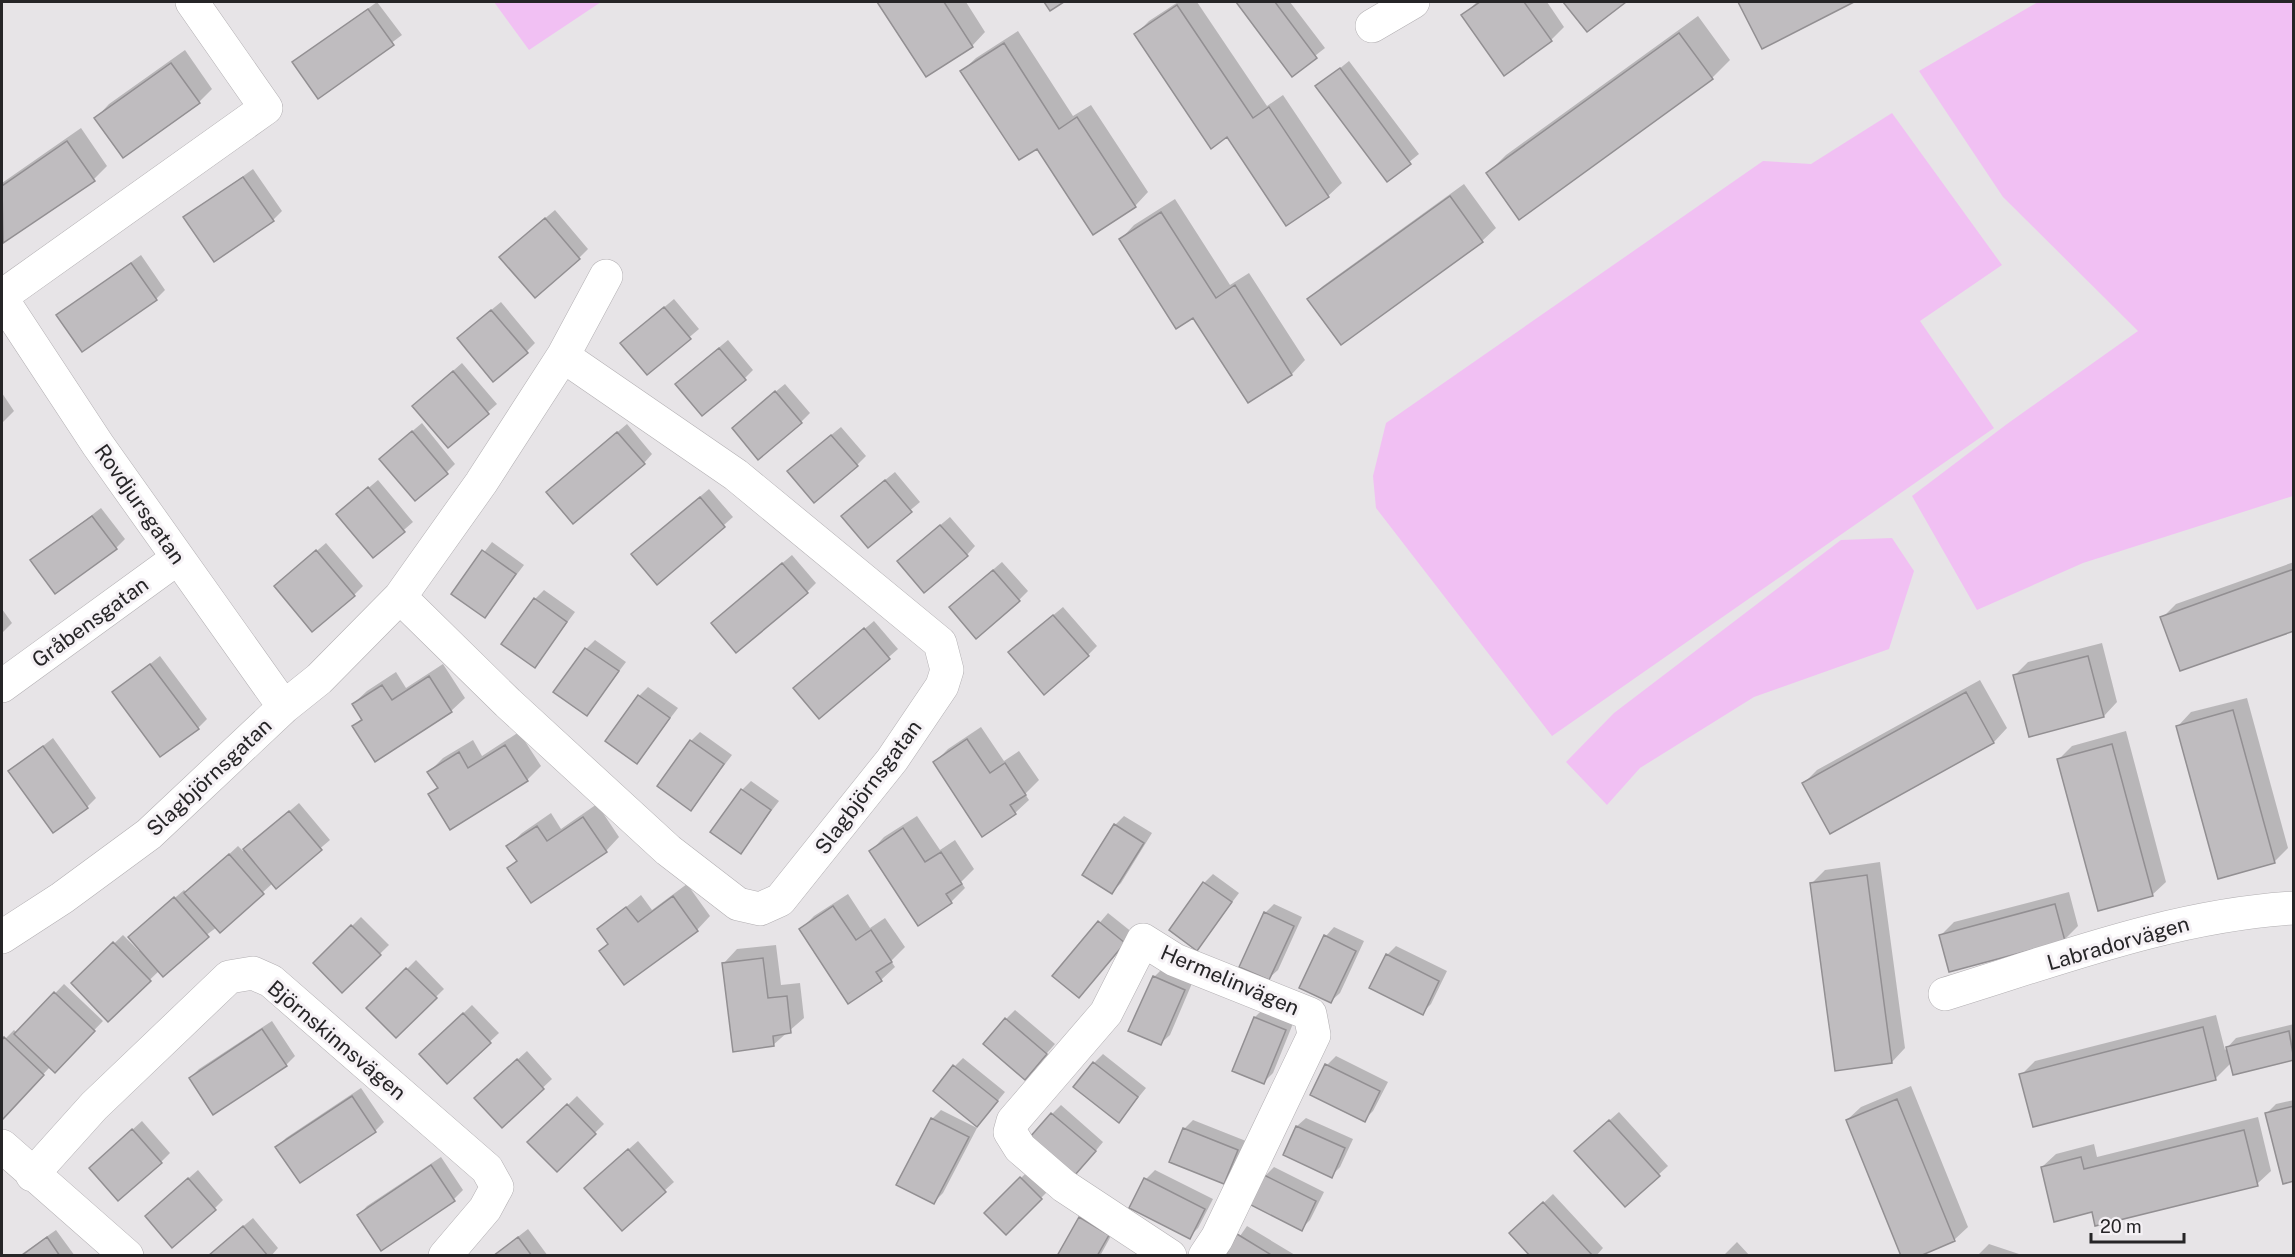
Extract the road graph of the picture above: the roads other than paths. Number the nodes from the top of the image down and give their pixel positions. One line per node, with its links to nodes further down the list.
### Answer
1 (192, 2): 5 (street, Rovdjursgatan)
2 (1413, 2): 3 (street)
3 (1372, 26)
4 (606, 276): 6 (street, Slagbjörnsgatan)
5 (2, 298): 7 (street, Rovdjursgatan)
6 (562, 356): 8 (street, Slagbjörnsgatan); 8 (street, Slagbjörnsgatan)
7 (178, 558): 9 (street, Gråbensgatan); 10 (street, Rovdjursgatan)
8 (400, 597): 10 (street, Slagbjörnsgatan)
9 (2, 686)
10 (284, 707): 12 (street, Slagbjörnsgatan)
11 (2294, 908): 13 (street, Labradorvägen)
12 (2, 937)
13 (1945, 994)
14 (2, 1146): 15 (street)
15 (32, 1175): 16 (street); 17 (street, Björnskinnsvägen)
16 (127, 1256)
17 (445, 1256)
18 (1170, 1256): 19 (street, Hermelinvägen)
19 (1204, 1256)

